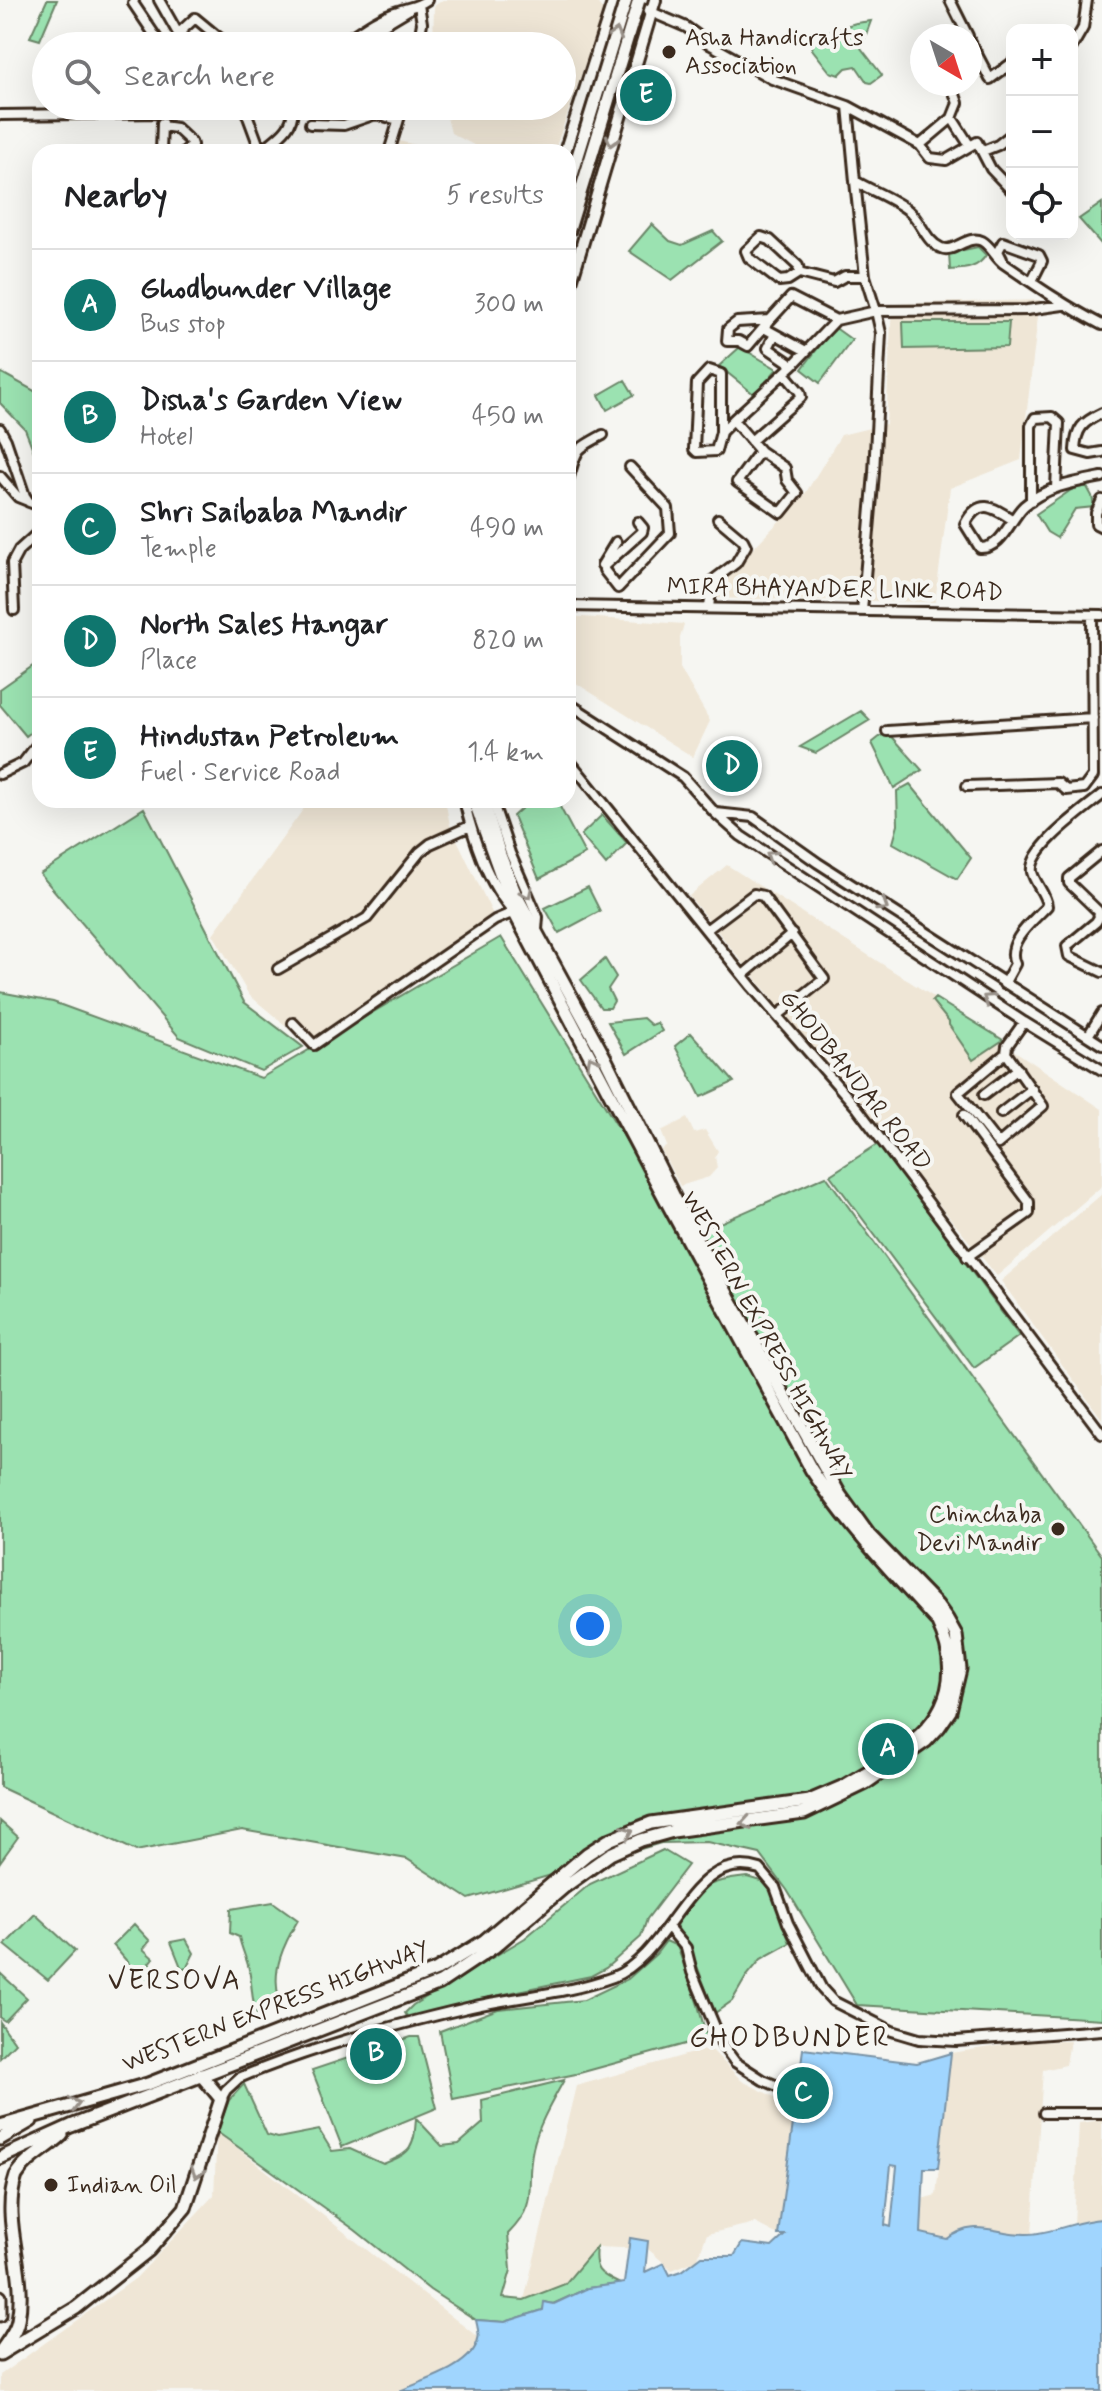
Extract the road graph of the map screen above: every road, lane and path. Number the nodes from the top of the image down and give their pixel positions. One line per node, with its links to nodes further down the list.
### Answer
1 (134, 0): 13 (street)
2 (159, 0): 14 (street)
3 (614, 0): 27 (main road)
4 (624, 0): 11 (street); 47 (highway, one-way to 4, bridge)
5 (639, 0): 50 (highway, bridge)
6 (655, 0): 11 (main road)
7 (950, 0): 12 (street)
8 (1087, 0): 20 (street)
9 (423, 3): 10 (street); 19 (street)
10 (408, 10): 17 (street); 18 (street)
11 (651, 13): 24 (street); 51 (main road, one-way to 51)
12 (962, 24)
13 (153, 32)
14 (176, 32)
15 (180, 32): 16 (street)
16 (212, 32)
17 (360, 32)
18 (371, 32)
19 (420, 32)
20 (1078, 37)
21 (982, 65): 22 (street)
22 (1006, 67)
23 (955, 96): 28 (street)
24 (848, 106): 44 (street); 48 (street)
25 (32, 112): 26 (street)
26 (0, 113)
27 (576, 118)
28 (952, 118): 44 (street); 45 (street)
29 (162, 120): 38 (street)
30 (167, 120): 39 (street)
31 (247, 120): 40 (street)
32 (293, 120): 41 (street)
33 (359, 120): 36 (street)
34 (398, 120): 42 (street)
35 (575, 120): 43 (main road)
36 (310, 124)
37 (1006, 139): 46 (street)
38 (161, 144)
39 (192, 144)
40 (258, 144)
41 (269, 144)
42 (391, 144)
43 (568, 144)
44 (920, 145): 45 (street)
45 (970, 146): 46 (street)
46 (983, 151): 49 (street)
47 (576, 161)
48 (855, 181): 52 (street); 54 (street)
49 (1006, 185)
50 (576, 207)
51 (576, 265)
52 (1017, 270): 55 (street); 55 (street)
53 (799, 273): 53 (street); 54 (street)
54 (865, 276): 57 (street)
55 (1033, 279): 56 (street)
56 (1063, 305): 57 (street); 60 (street)
57 (876, 311): 58 (street); 93 (street)
58 (836, 320): 59 (street); 62 (street)
59 (767, 324): 59 (street); 61 (street)
60 (1102, 325)
61 (775, 334): 62 (street); 63 (street)
62 (806, 351): 63 (street)
63 (793, 365): 64 (street)
64 (784, 373): 66 (street); 70 (street)
65 (1102, 413): 73 (street)
66 (733, 420): 68 (street); 70 (street)
67 (0, 429): 80 (street)
68 (721, 432): 68 (street)
69 (603, 435): 72 (street)
70 (751, 441): 71 (street)
71 (760, 451): 71 (street)
72 (576, 452)
73 (1102, 452)
74 (630, 467): 88 (street)
75 (0, 476): 80 (street)
76 (1102, 477): 77 (street)
77 (1056, 488): 79 (street); 79 (street)
78 (1102, 500): 85 (street)
79 (1031, 501): 83 (street)
80 (29, 502): 81 (street)
81 (32, 503)
82 (718, 519): 91 (street)
83 (1013, 520): 83 (street)
84 (638, 522): 88 (street)
85 (1102, 527)
86 (32, 538): 92 (street)
87 (616, 542): 90 (street)
88 (618, 588): 90 (street)
89 (576, 606): 90 (street, MIRA BHAYANDER LINK ROAD)
90 (614, 607): 91 (street, MIRA BHAYANDER LINK ROAD)
91 (709, 608): 93 (street, MIRA BHAYANDER LINK ROAD)
92 (14, 610)
93 (862, 611): 94 (street, MIRA BHAYANDER LINK ROAD)
94 (1092, 615): 95 (street, MIRA BHAYANDER LINK ROAD); 97 (street)
95 (1102, 615)
96 (576, 708): 108 (street)
97 (1093, 718): 98 (street); 102 (street)
98 (887, 731)
99 (32, 751): 101 (street)
100 (576, 769): 112 (street, GHODBANDAR ROAD)
101 (0, 774)
102 (967, 786)
103 (1102, 795): 119 (street)
104 (466, 808): 109 (street)
105 (477, 808): 111 (highway, WESTERN EXPRESS HIGHWAY)
106 (485, 808): 114 (highway, WESTERN EXPRESS HIGHWAY)
107 (495, 808): 114 (street, one-way to 114)
108 (715, 813): 119 (street, one-way to 119); 122 (street, one-way to 108)
109 (470, 826): 111 (street); 116 (street)
110 (1102, 851): 117 (street)
111 (514, 912): 115 (highway, WESTERN EXPRESS HIGHWAY); 123 (street)
112 (706, 930): 113 (street); 118 (street, GHODBANDAR ROAD)
113 (792, 934): 118 (street); 121 (street)
114 (537, 935): 115 (highway, WESTERN EXPRESS HIGHWAY)
115 (546, 963): 137 (highway, WESTERN EXPRESS HIGHWAY, one-way to 137); 140 (highway, WESTERN EXPRESS HIGHWAY, one-way to 115)
116 (278, 969)
117 (1102, 972)
118 (743, 975): 121 (street, GHODBANDAR ROAD)
119 (1004, 984): 124 (street)
120 (1102, 1013): 124 (street)
121 (777, 1016): 133 (street, GHODBANDAR ROAD)
122 (1024, 1022): 126 (street); 128 (street)
123 (293, 1023)
124 (1088, 1036): 125 (street)
125 (1102, 1045)
126 (1006, 1053): 127 (street); 129 (street)
127 (1018, 1069): 129 (street); 130 (street)
128 (1102, 1070)
129 (1032, 1089): 131 (street)
130 (984, 1095)
131 (1001, 1113)
132 (964, 1115): 133 (street)
133 (967, 1257): 134 (street, GHODBANDAR ROAD)
134 (1102, 1434)
135 (669, 1928): 136 (street); 138 (street); 139 (street)
136 (1102, 2030)
137 (201, 2075): 138 (highway); 144 (highway, WESTERN EXPRESS HIGHWAY)
138 (221, 2099): 149 (highway, one-way to 149)
139 (814, 2101)
140 (49, 2111): 143 (highway, WESTERN EXPRESS HIGHWAY); 145 (highway)
141 (1044, 2113): 142 (street)
142 (1102, 2113)
143 (0, 2126)
144 (71, 2126): 146 (highway); 149 (highway)
145 (0, 2139)
146 (0, 2158)
147 (0, 2297): 148 (highway)
148 (0, 2315)
149 (0, 2353)

